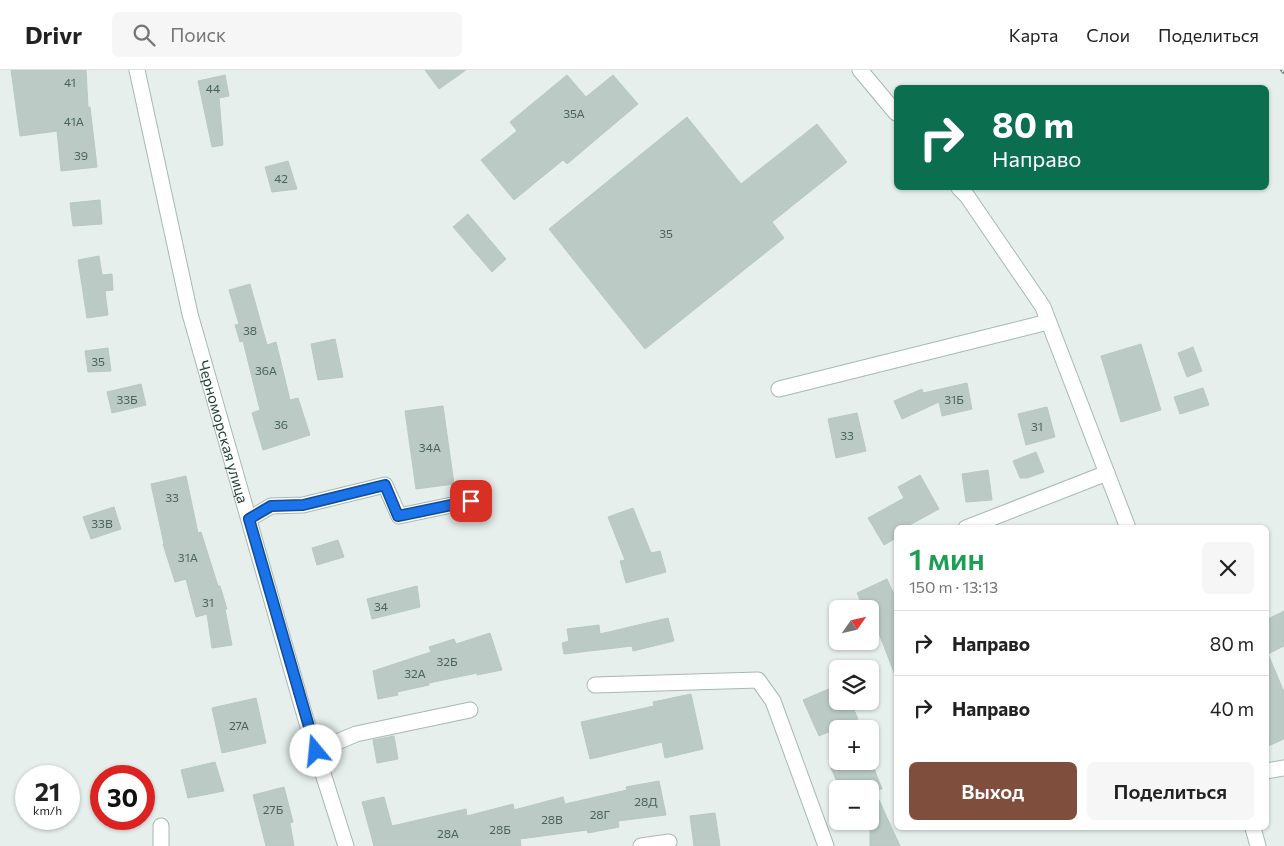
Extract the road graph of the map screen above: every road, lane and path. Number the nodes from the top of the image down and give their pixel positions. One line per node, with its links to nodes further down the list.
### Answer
1 (137, 70): 9 (street, Черноморская улица)
2 (860, 70): 3 (street)
3 (894, 111)
4 (961, 190): 5 (street)
5 (1048, 322): 6 (street); 7 (street)
6 (779, 389)
7 (1107, 473): 10 (street); 11 (street)
8 (471, 501): 9 (street)
9 (249, 519): 14 (street, Черноморская улица)
10 (974, 525)
11 (1127, 525)
12 (595, 685): 23 (street)
13 (470, 710): 14 (street)
14 (316, 751): 21 (street, Черноморская улица)
15 (1284, 768): 16 (street)
16 (1269, 770)
17 (161, 826): 20 (street)
18 (1254, 830): 24 (street)
19 (669, 842): 22 (street)
20 (161, 846)
21 (346, 846)
22 (641, 846)
23 (826, 846)
24 (1258, 846)

